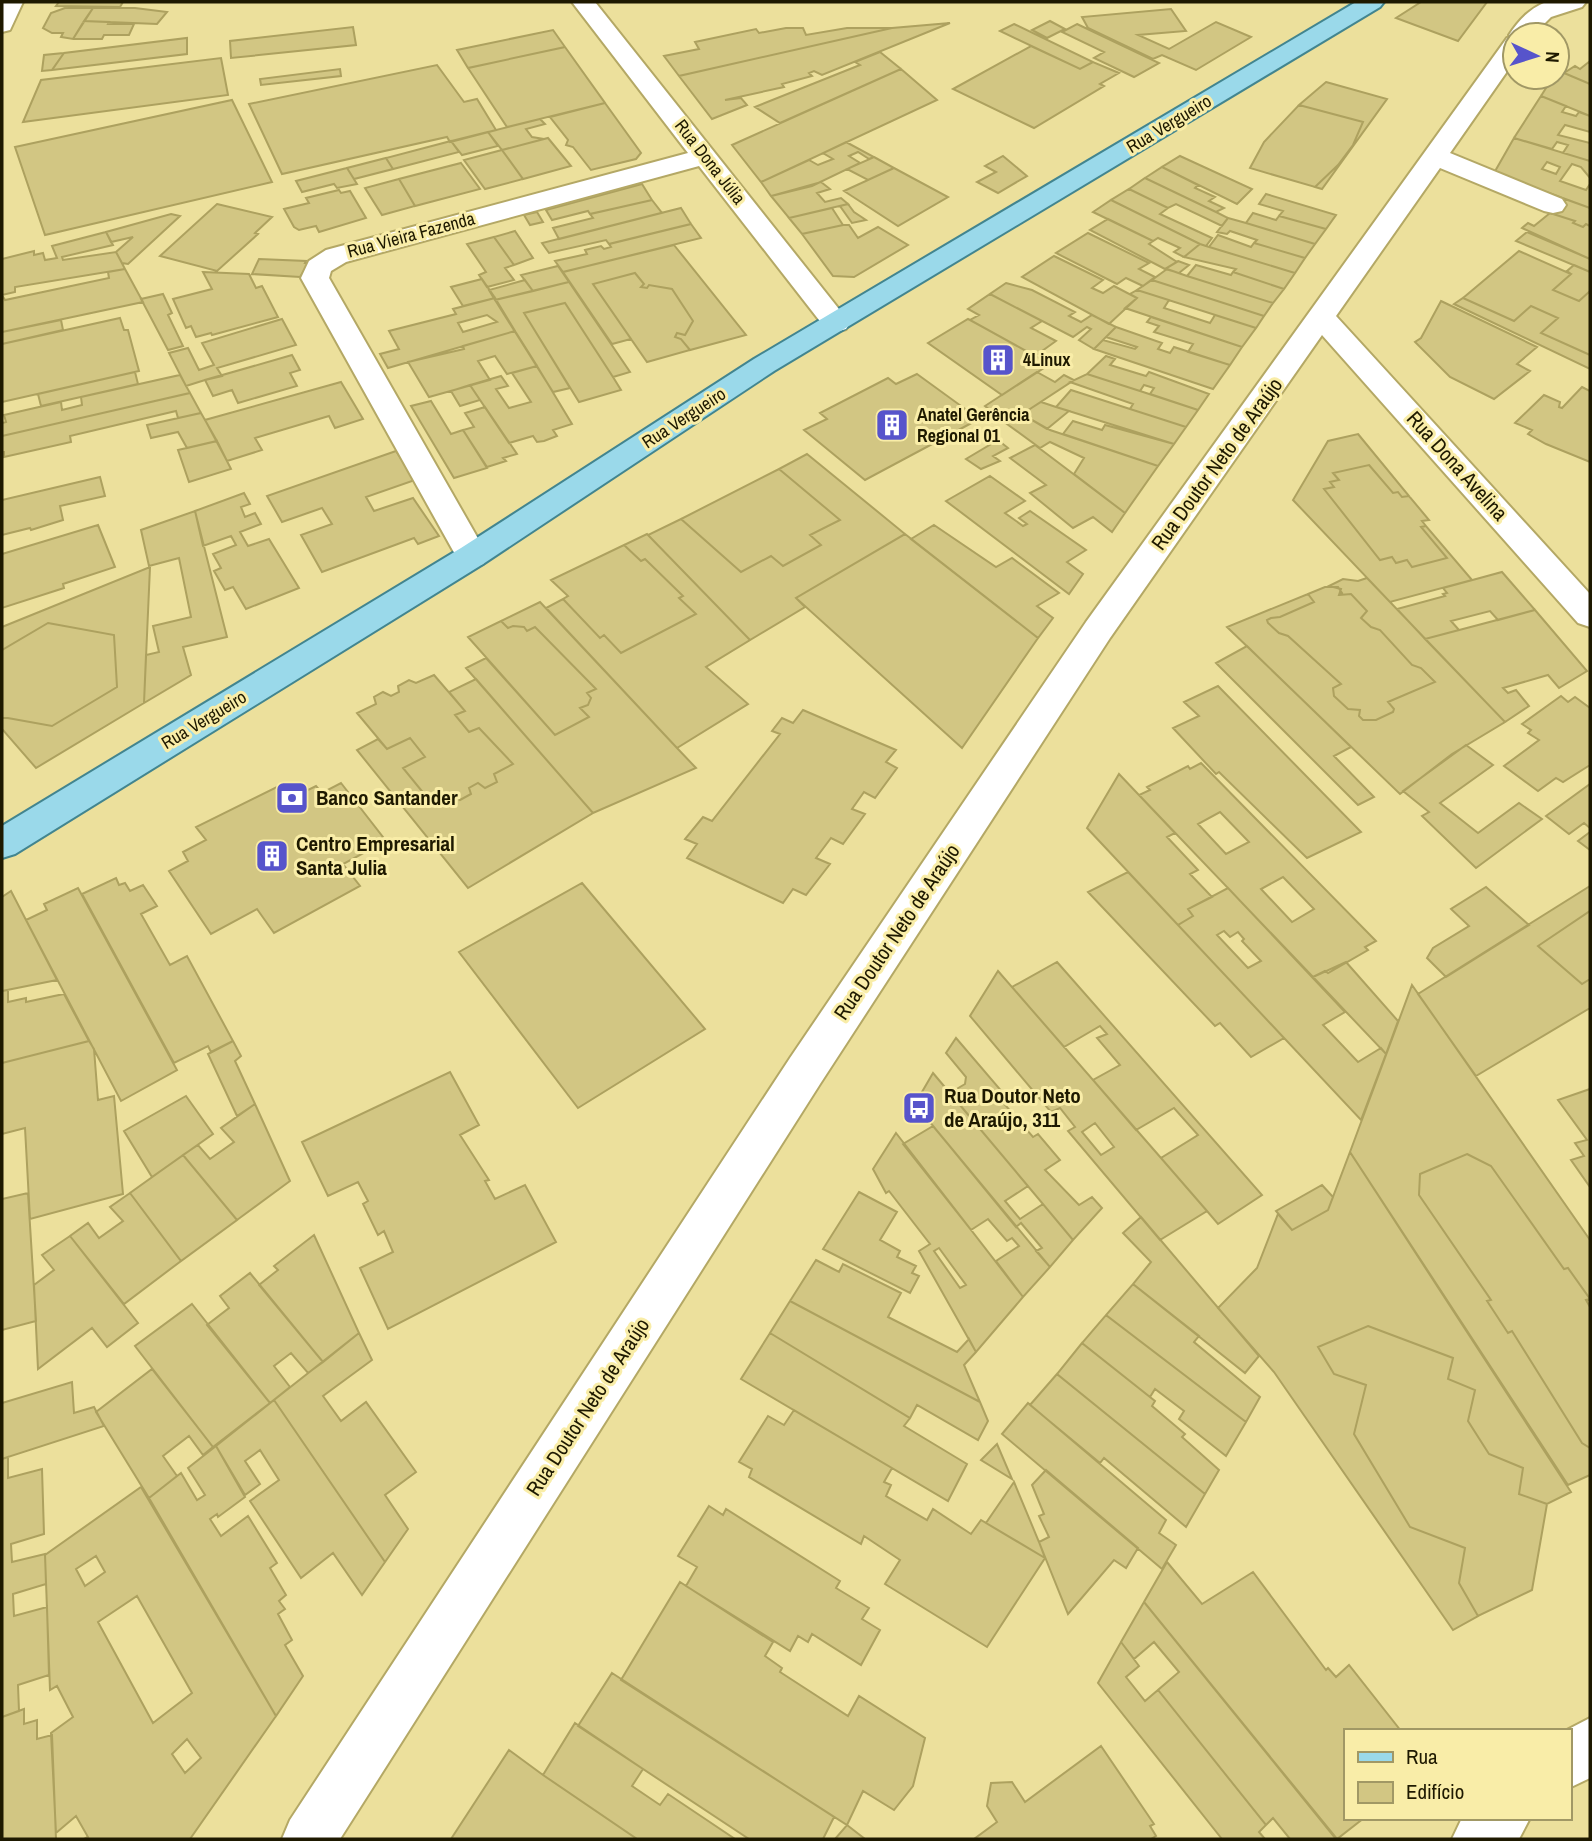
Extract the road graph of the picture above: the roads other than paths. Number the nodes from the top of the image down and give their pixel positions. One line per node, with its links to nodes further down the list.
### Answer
1 (11, 2): 6 (street)
2 (583, 2): 8 (street, Rua Dona Júlia)
3 (1372, 2): 12 (main road, Rua Vergueiro)
4 (1574, 2): 5 (street)
5 (1531, 21)
6 (2, 25)
7 (1501, 64): 9 (street, Rua Doutor Neto de Araújo)
8 (705, 156): 12 (street, Rua Dona Júlia); 13 (street, Rua Vieira Fazenda)
9 (1436, 157): 10 (street); 11 (street, Rua Doutor Neto de Araújo)
10 (1553, 205)
11 (1322, 318): 14 (street, Rua Dona Avelina); 19 (street, Rua Doutor Neto de Araújo)
12 (836, 323): 13 (main road, Rua Vergueiro)
13 (472, 556): 15 (main road, Rua Vergueiro)
14 (1590, 615)
15 (2, 844)
16 (1590, 1744): 17 (street)
17 (1571, 1760)
18 (1501, 1820): 20 (street)
19 (309, 1839)
20 (1479, 1839)

